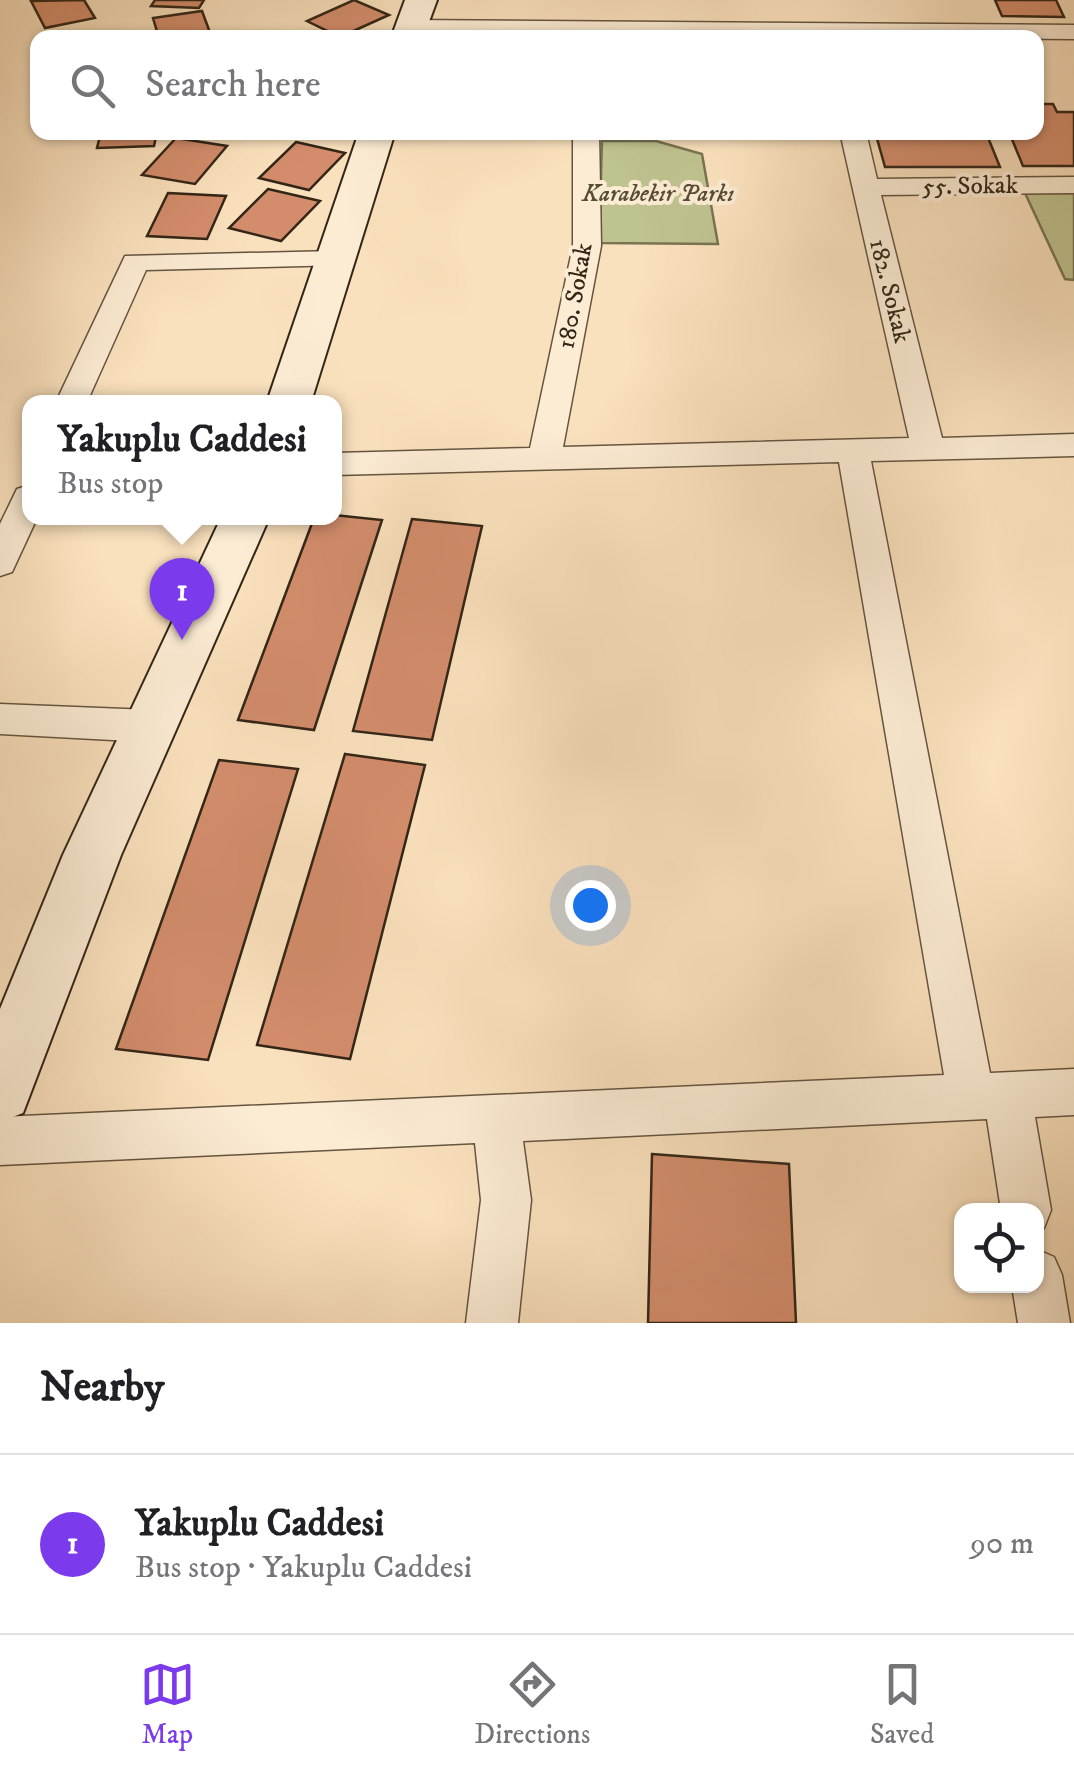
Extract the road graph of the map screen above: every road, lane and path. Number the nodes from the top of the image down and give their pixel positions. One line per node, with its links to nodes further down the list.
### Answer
1 (716, 0): 5 (street)
2 (961, 0): 6 (street)
3 (413, 22): 4 (street)
4 (537, 30)
5 (719, 30)
6 (971, 30)
7 (1044, 32): 8 (street)
8 (1074, 32)
9 (374, 140): 14 (street)
10 (586, 140): 20 (street, 180. Sokak)
11 (855, 140): 13 (street, 182. Sokak)
12 (1074, 185): 13 (street, 55. Sokak)
13 (865, 187): 18 (street, 182. Sokak)
14 (334, 259): 15 (street); 16 (street)
15 (75, 395)
16 (290, 395)
17 (1074, 445): 18 (street)
18 (928, 448): 19 (street)
19 (852, 450): 20 (street); 29 (street)
20 (544, 458): 21 (street)
21 (342, 464)
22 (22, 515): 24 (street)
23 (242, 525): 26 (street)
24 (0, 563)
25 (0, 719): 26 (street)
26 (150, 726): 27 (street)
27 (0, 1090)
28 (1074, 1092): 29 (street)
29 (989, 1096): 30 (street); 32 (street)
30 (496, 1118): 31 (street); 34 (street)
31 (0, 1141)
32 (1024, 1203)
33 (1039, 1293): 35 (street)
34 (492, 1323)
35 (1044, 1323)

